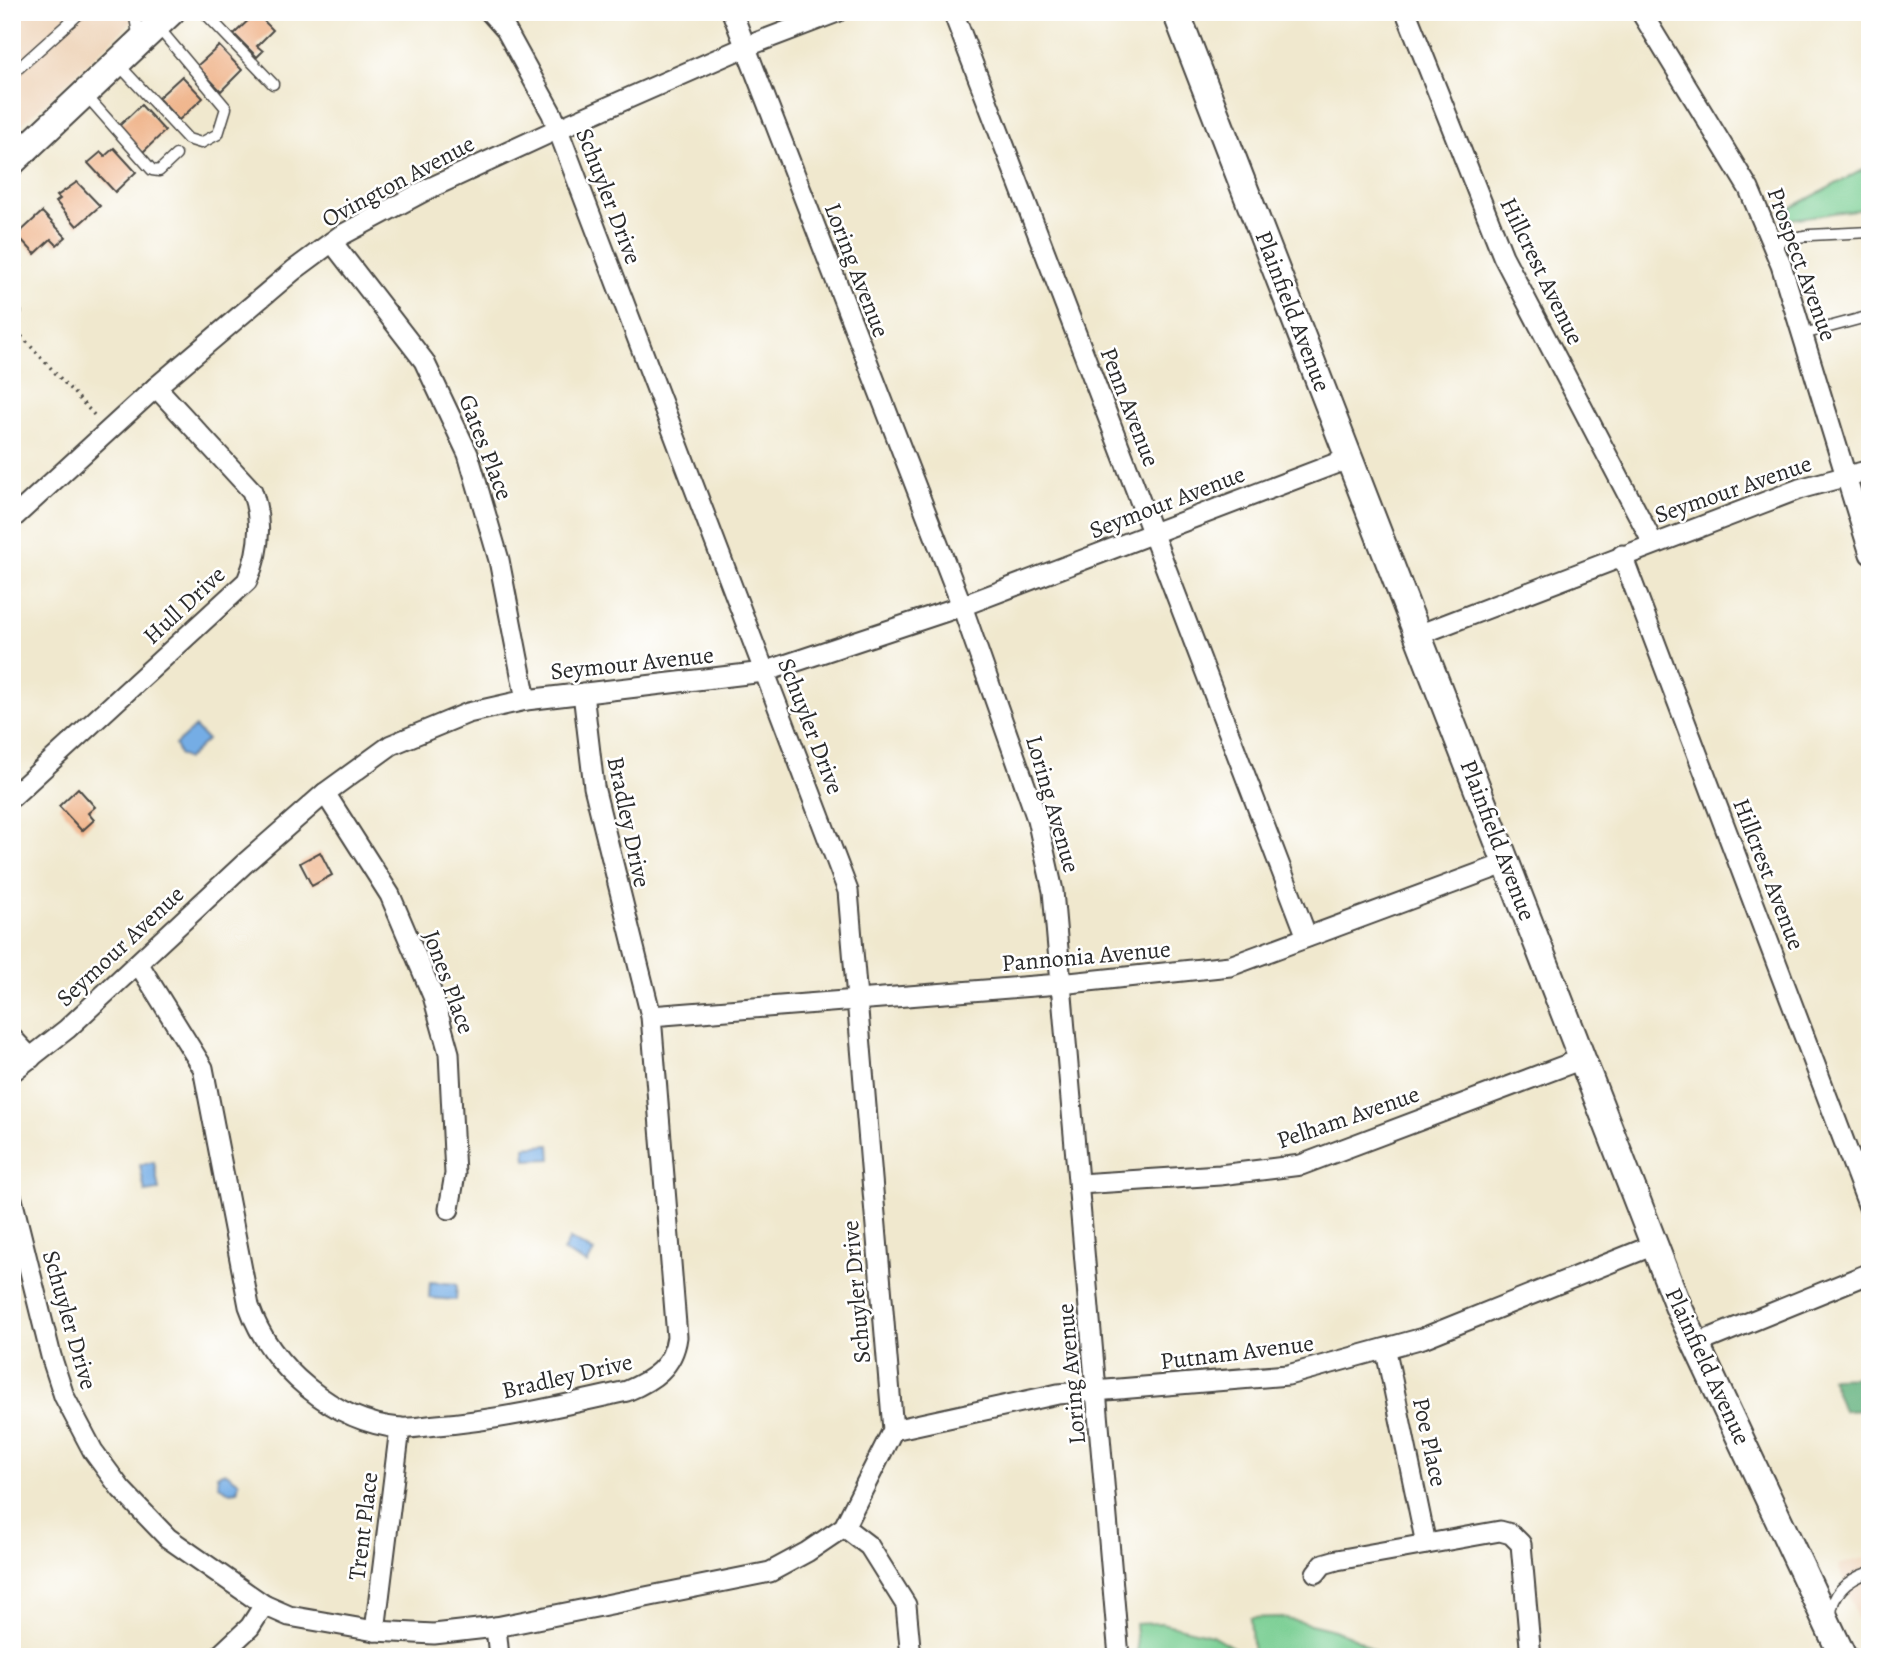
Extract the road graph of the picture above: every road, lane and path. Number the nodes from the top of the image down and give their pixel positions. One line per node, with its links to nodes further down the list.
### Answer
1 (81, 12): 14 (lane)
2 (134, 12): 11 (lane)
3 (204, 12): 15 (lane)
4 (490, 12): 17 (street, Schuyler Drive)
5 (732, 12): 12 (street, Loring Avenue)
6 (837, 12): 12 (street, Ovington Avenue)
7 (953, 12): 32 (street, Penn Avenue)
8 (1176, 12): 28 (street, Plainfield Avenue)
9 (1406, 12): 33 (street, Hillcrest Avenue)
10 (1641, 12): 22 (street, Prospect Avenue)
11 (156, 27): 13 (street); 13 (lane)
12 (745, 47): 17 (street, Ovington Avenue); 36 (street, Loring Avenue)
13 (117, 63): 16 (street)
14 (12, 74)
15 (273, 84)
16 (84, 94): 18 (lane); 19 (street)
17 (558, 129): 21 (street, Ovington Avenue); 38 (street, Schuyler Drive)
18 (176, 155)
19 (12, 162)
20 (1870, 232): 22 (lane)
21 (332, 242): 26 (street, Ovington Avenue); 40 (street, Gates Place)
22 (1771, 242): 25 (street, Prospect Avenue)
23 (1870, 316): 25 (lane)
24 (12, 326): 27 (path)
25 (1803, 334): 30 (street, Prospect Avenue)
26 (156, 387): 31 (street, Ovington Avenue); 42 (street, Hull Drive)
27 (97, 419)
28 (1350, 458): 32 (street, Seymour Avenue); 37 (street, Plainfield Avenue)
29 (1870, 470): 30 (street, Seymour Avenue)
30 (1848, 476): 33 (street, Seymour Avenue); 34 (street, Prospect Avenue)
31 (12, 519)
32 (1153, 534): 36 (street, Seymour Avenue); 44 (street, Penn Avenue)
33 (1653, 543): 35 (street, Seymour Avenue)
34 (1870, 554)
35 (1622, 555): 37 (street, Seymour Avenue); 56 (street, Hillcrest Avenue)
36 (962, 606): 38 (street, Seymour Avenue); 46 (street, Loring Avenue)
37 (1418, 635): 43 (street, Plainfield Avenue)
38 (764, 672): 39 (street, Seymour Avenue); 47 (street, Schuyler Drive)
39 (583, 693): 40 (street, Seymour Avenue); 48 (street, Bradley Drive)
40 (526, 700): 41 (street, Seymour Avenue)
41 (324, 793): 45 (street, Seymour Avenue); 55 (street, Jones Place)
42 (12, 797)
43 (1507, 863): 44 (street, Pannonia Avenue); 51 (street, Plainfield Avenue)
44 (1307, 937): 46 (street, Pannonia Avenue)
45 (138, 963): 50 (street, Seymour Avenue); 62 (street, Bradley Drive)
46 (1060, 984): 47 (street, Pannonia Avenue); 53 (street, Loring Avenue)
47 (855, 1001): 48 (street, Pannonia Avenue); 63 (street, Schuyler Drive)
48 (651, 1016): 62 (street, Bradley Drive)
49 (12, 1038): 50 (street)
50 (31, 1058): 52 (street, Seymour Avenue)
51 (1582, 1059): 53 (street, Pelham Avenue); 57 (street, Plainfield Avenue)
52 (12, 1072)
53 (1079, 1184): 61 (street, Loring Avenue)
54 (12, 1199): 68 (street, Schuyler Drive)
55 (449, 1209)
56 (1870, 1210)
57 (1654, 1245): 59 (street, Plainfield Avenue); 60 (street, Putnam Avenue)
58 (1870, 1273): 59 (street)
59 (1696, 1344): 71 (street, Plainfield Avenue)
60 (1386, 1351): 61 (street, Putnam Avenue); 65 (street, Poe Place)
61 (1098, 1393): 63 (street, Putnam Avenue); 75 (street, Loring Avenue)
62 (400, 1428): 70 (street, Trent Place)
63 (894, 1430): 64 (street, Schuyler Drive)
64 (844, 1527): 69 (street, Schuyler Drive); 74 (street)
65 (1426, 1544): 67 (street); 76 (street)
66 (1870, 1572): 71 (lane)
67 (1316, 1573)
68 (264, 1605): 70 (street, Schuyler Drive); 72 (street)
69 (496, 1627): 70 (street, Schuyler Drive); 73 (street)
70 (376, 1631)
71 (1838, 1645)
72 (218, 1657)
73 (499, 1657)
74 (911, 1657)
75 (1119, 1657)
76 (1531, 1657)

